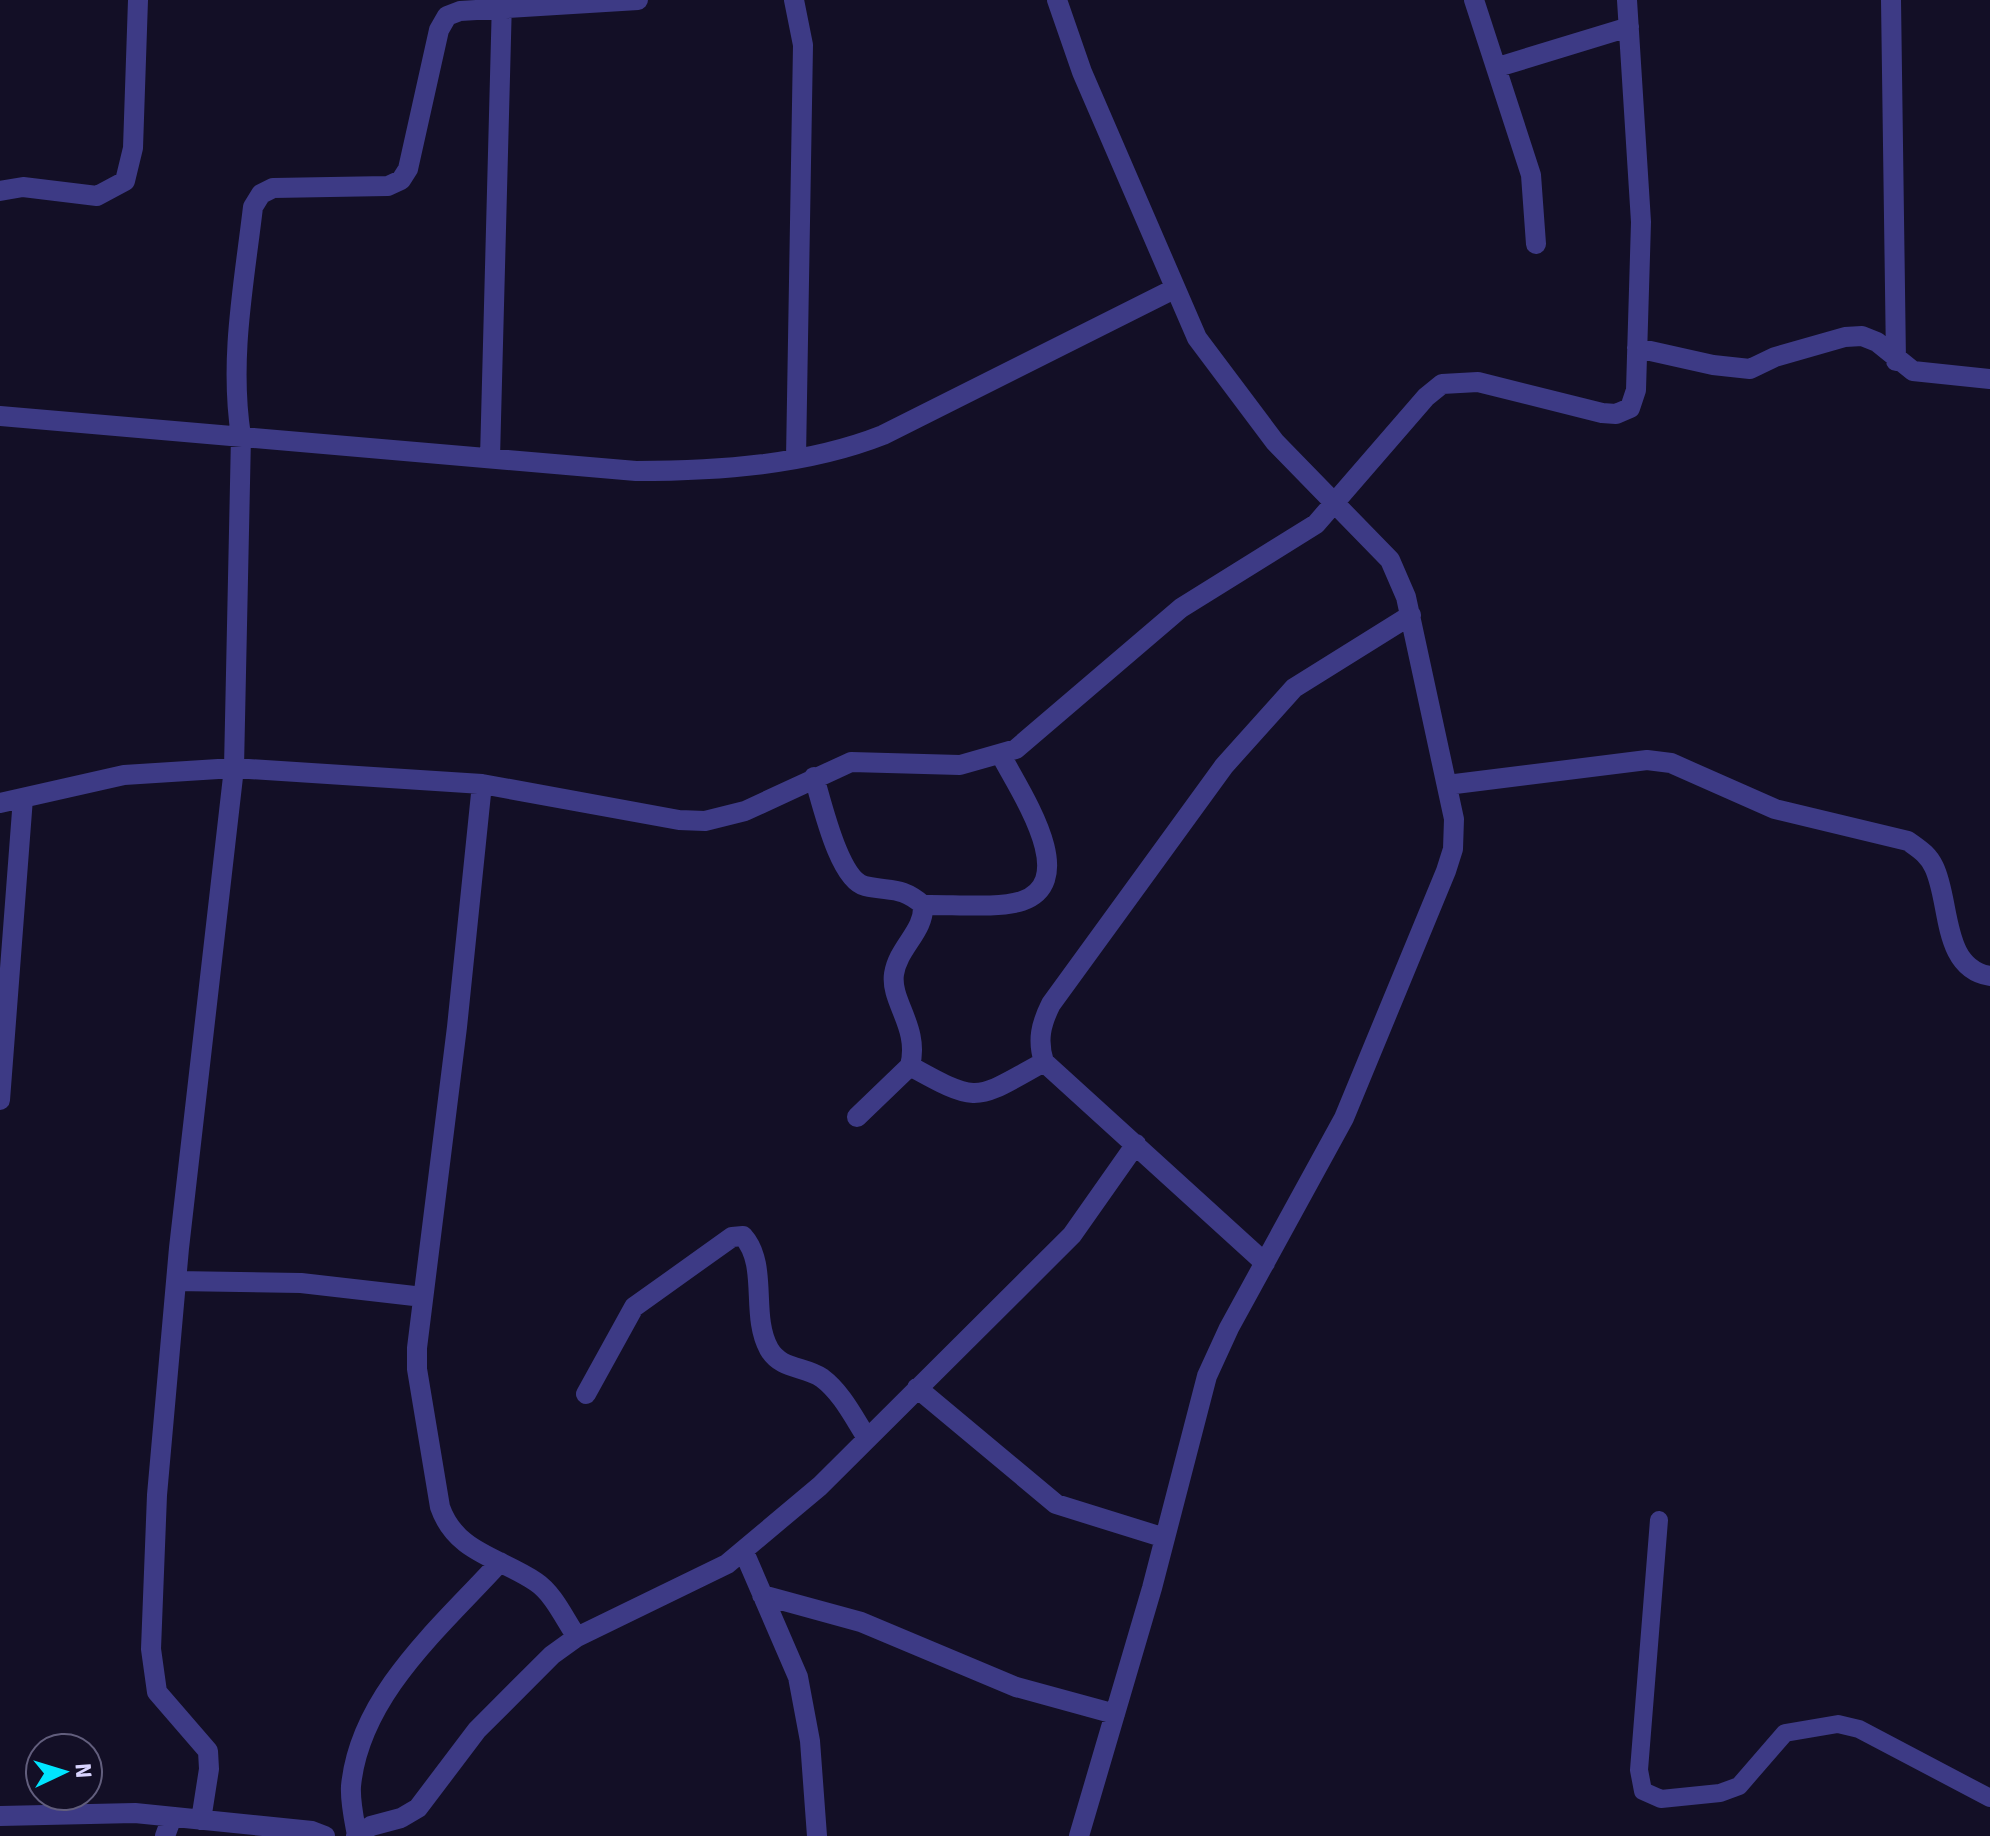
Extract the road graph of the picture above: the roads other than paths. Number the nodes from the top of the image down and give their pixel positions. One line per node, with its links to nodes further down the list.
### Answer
1 (138, 0): 11 (street)
2 (638, 0): 8 (street)
3 (794, 0): 20 (street)
4 (1057, 0): 13 (street)
5 (1474, 0): 10 (street)
6 (1627, 0): 9 (street)
7 (1891, 0): 15 (street)
8 (502, 4): 18 (street); 19 (street)
9 (1629, 27): 10 (street); 14 (street)
10 (1498, 67): 12 (street)
11 (0, 191)
12 (1536, 244)
13 (1174, 289): 20 (street); 21 (street)
14 (1637, 348): 15 (street); 21 (street)
15 (1896, 361): 16 (street)
16 (1990, 379)
17 (0, 416): 18 (street)
18 (241, 436): 19 (street); 24 (street)
19 (490, 458): 20 (street)
20 (796, 458)
21 (1335, 503): 22 (street); 23 (street)
22 (1411, 615): 27 (street); 32 (street)
23 (1001, 755): 25 (street); 30 (street)
24 (234, 768): 26 (street); 28 (street); 38 (street)
25 (814, 777): 26 (street); 30 (street)
26 (482, 784): 39 (street)
27 (1447, 785): 31 (street); 37 (street)
28 (23, 798): 29 (street); 34 (street)
29 (0, 803)
30 (923, 905): 33 (street)
31 (1990, 976)
32 (1044, 1062): 33 (street); 36 (street)
33 (910, 1066): 35 (street)
34 (0, 1100)
35 (857, 1117)
36 (1136, 1144): 37 (street); 40 (street)
37 (1265, 1263): 44 (street)
38 (176, 1281): 39 (street); 52 (street)
39 (423, 1297): 46 (street)
40 (917, 1388): 42 (street); 44 (street)
41 (586, 1394): 42 (street)
42 (867, 1438): 45 (street)
43 (1659, 1520): 50 (lane)
44 (1165, 1538): 49 (street)
45 (744, 1552): 47 (street); 48 (street)
46 (500, 1562): 48 (street); 55 (street)
47 (762, 1595): 49 (street); 56 (street)
48 (577, 1637): 55 (street)
49 (1115, 1714): 57 (street)
50 (1990, 1798)
51 (0, 1816): 53 (street)
52 (201, 1820): 53 (street); 54 (street)
53 (169, 1827)
54 (325, 1836)
55 (356, 1836)
56 (817, 1836)
57 (1079, 1836)

